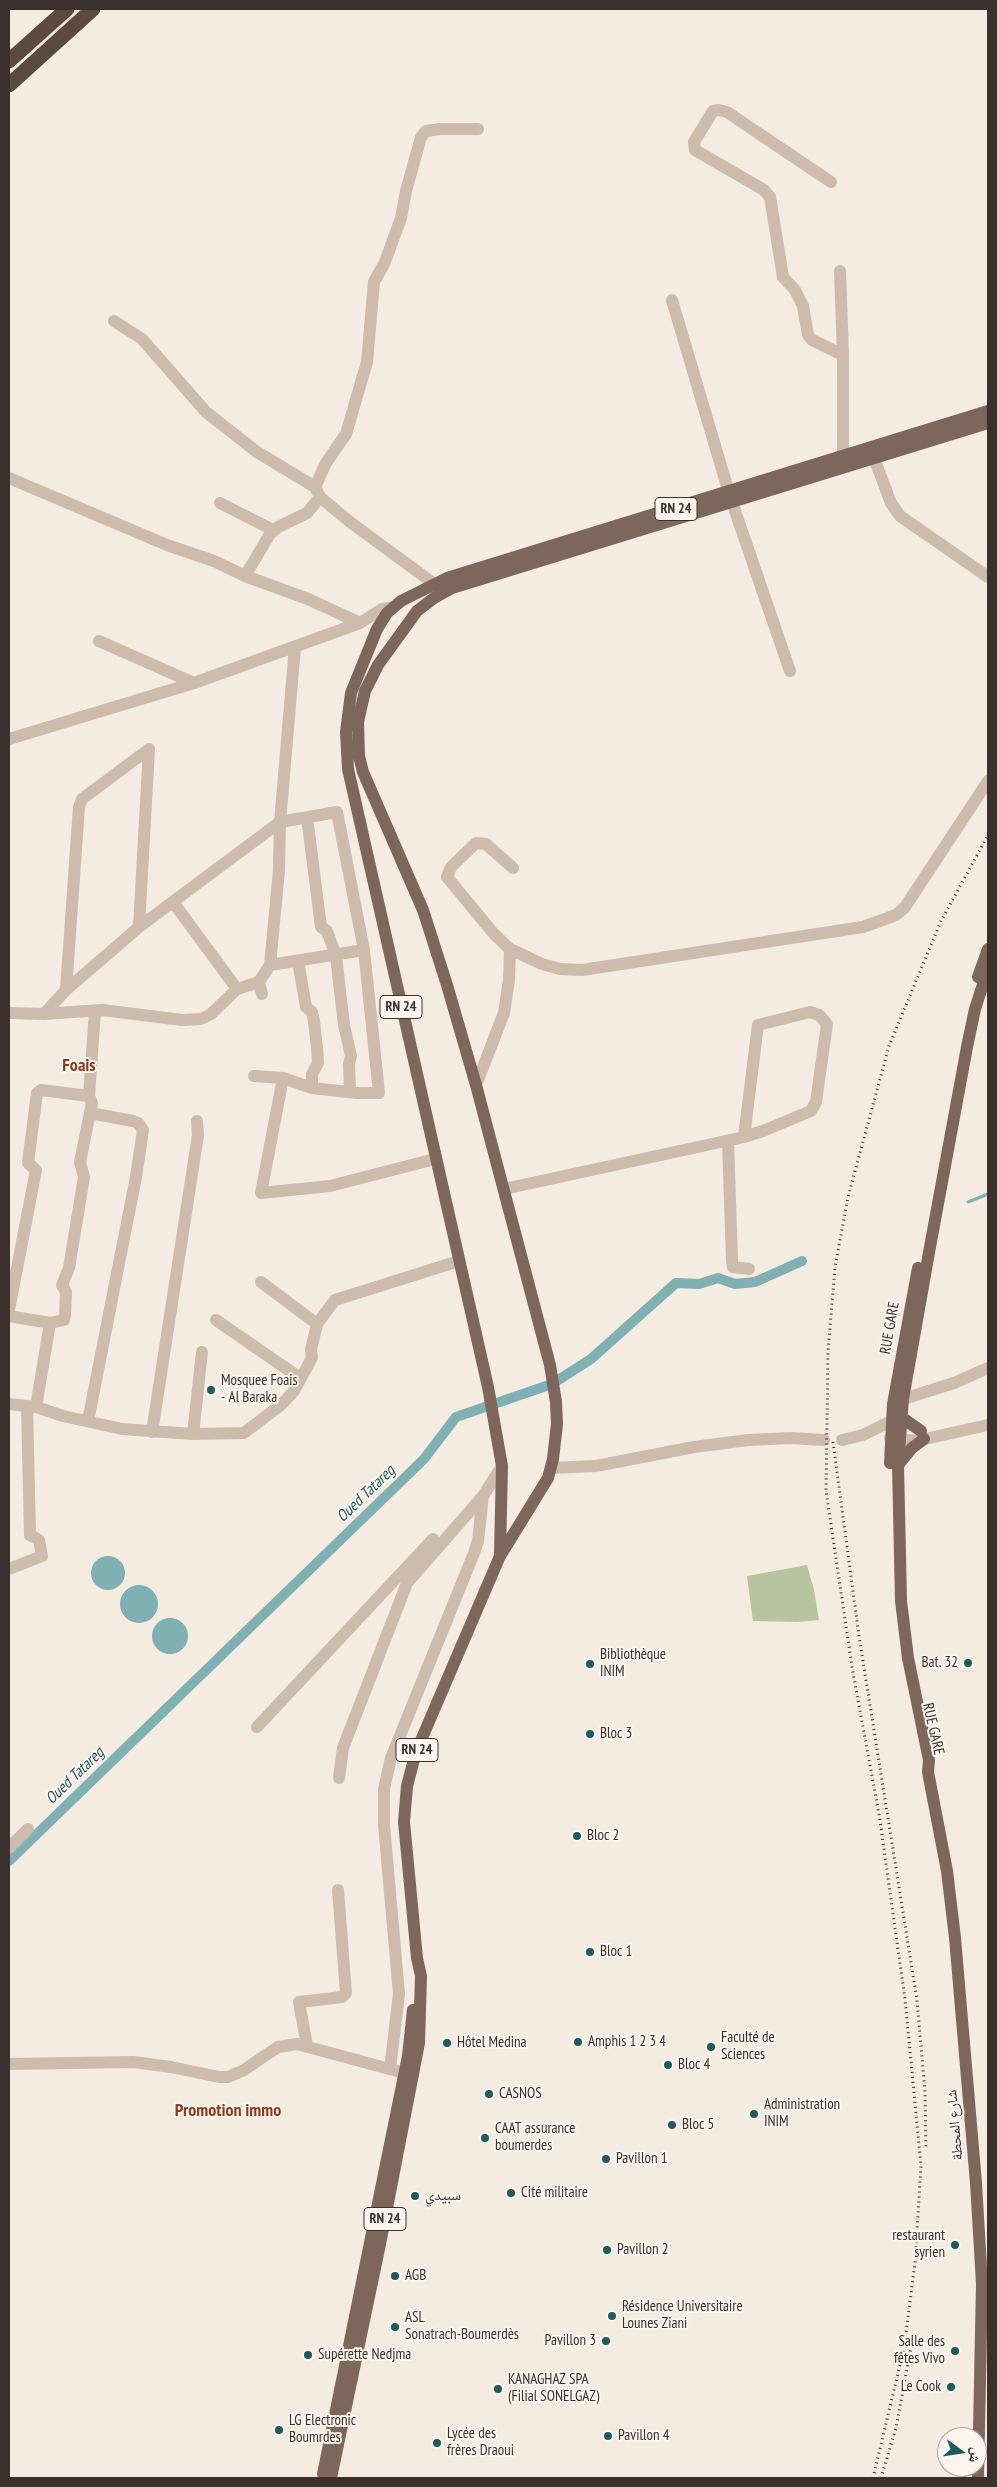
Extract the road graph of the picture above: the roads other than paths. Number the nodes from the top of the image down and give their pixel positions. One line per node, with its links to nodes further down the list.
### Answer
1 (67, 9): 3 (highway)
2 (93, 9): 4 (highway)
3 (9, 61)
4 (9, 85)
5 (478, 129): 16 (street)
6 (831, 182): 10 (street)
7 (840, 271): 10 (street)
8 (672, 300): 17 (street)
9 (114, 321): 16 (street)
10 (843, 354): 13 (street)
11 (988, 411): 13 (main road, RN 24)
12 (988, 423): 14 (main road, RN 24)
13 (843, 455): 17 (main road, RN 24)
14 (874, 458): 17 (main road, RN 24); 21 (street)
15 (9, 478): 20 (street)
16 (318, 492): 19 (street); 22 (street)
17 (731, 497): 22 (main road, RN 24); 25 (main road, RN 24); 30 (street)
18 (220, 503): 19 (street)
19 (273, 530): 20 (street)
20 (245, 576): 24 (street)
21 (988, 577)
22 (433, 584): 23 (main road, RN 24)
23 (392, 608): 24 (street); 25 (main road); 26 (main road, RN 24)
24 (360, 623): 29 (street)
25 (407, 623): 27 (main road, RN 24)
26 (377, 629): 27 (main road); 61 (main road, RN 24)
27 (395, 640): 53 (main road, RN 24)
28 (99, 641): 31 (street)
29 (295, 646): 31 (street); 35 (street)
30 (790, 672)
31 (194, 683): 32 (street)
32 (9, 739)
33 (988, 781): 39 (street)
34 (307, 817): 35 (street); 41 (street); 42 (street)
35 (280, 822): 37 (street); 44 (street)
36 (513, 868): 39 (street)
37 (173, 902): 38 (street); 46 (street)
38 (139, 927): 47 (street); 47 (street)
39 (510, 949): 53 (street)
40 (988, 949): 74 (main road, RUE GARE)
41 (364, 950): 42 (street); 55 (street)
42 (336, 956): 43 (street); 55 (street)
43 (298, 961): 44 (street); 54 (street)
44 (270, 965): 46 (street)
45 (988, 969): 74 (main road, RUE GARE)
46 (237, 989): 48 (street)
47 (66, 990): 50 (street)
48 (95, 1010): 50 (street); 56 (street)
49 (9, 1013): 50 (street)
50 (44, 1014)
51 (254, 1076): 52 (street)
52 (282, 1078): 54 (street); 61 (street)
53 (476, 1085): 62 (main road, RN 24)
54 (312, 1088): 55 (street)
55 (350, 1092)
56 (89, 1096): 57 (street); 66 (street)
57 (90, 1113): 69 (street); 78 (street)
58 (198, 1121): 81 (street)
59 (744, 1137): 59 (street); 60 (street)
60 (728, 1140): 62 (street); 64 (street)
61 (436, 1159): 63 (main road, RN 24)
62 (504, 1189): 88 (main road, RN 24)
63 (459, 1261): 70 (street); 87 (main road, RN 24)
64 (749, 1269)
65 (261, 1282): 70 (street)
66 (9, 1310)
67 (9, 1316): 69 (street)
68 (216, 1320): 73 (street)
69 (50, 1324): 77 (street)
70 (317, 1324): 73 (street)
71 (202, 1352): 82 (street)
72 (988, 1368): 75 (street)
73 (300, 1378): 82 (street)
74 (901, 1385): 75 (main road, RUE GARE); 80 (main road, RUE GARE)
75 (903, 1400): 80 (main road, RUE GARE)
76 (9, 1404): 77 (street)
77 (32, 1407): 78 (street); 92 (street)
78 (88, 1421): 81 (street)
79 (988, 1425): 83 (street)
80 (895, 1430): 83 (street); 83 (main road); 85 (street); 86 (main road, RUE GARE); 94 (main road, RUE GARE)
81 (152, 1432): 82 (street)
82 (193, 1434)
83 (923, 1435): 86 (main road)
84 (824, 1440): 88 (street)
85 (842, 1440)
86 (898, 1465): 94 (main road, RUE GARE)
87 (502, 1466): 89 (street); 91 (main road, RN 24)
88 (551, 1468): 91 (main road, RN 24)
89 (483, 1496): 90 (street); 101 (street)
90 (469, 1512): 93 (street); 95 (street)
91 (500, 1556): 102 (main road, RN 24)
92 (9, 1569)
93 (257, 1727)
94 (928, 1772): 105 (main road, شارع المحطة)
95 (339, 1778)
96 (28, 1829): 97 (street)
97 (9, 1848)
98 (338, 1890): 99 (street)
99 (306, 2046): 100 (street); 101 (street)
100 (9, 2064)
101 (390, 2069): 102 (street)
102 (409, 2074): 103 (main road, RN 24); 104 (main road, RN 24)
103 (322, 2478)
104 (331, 2478)
105 (978, 2478)

